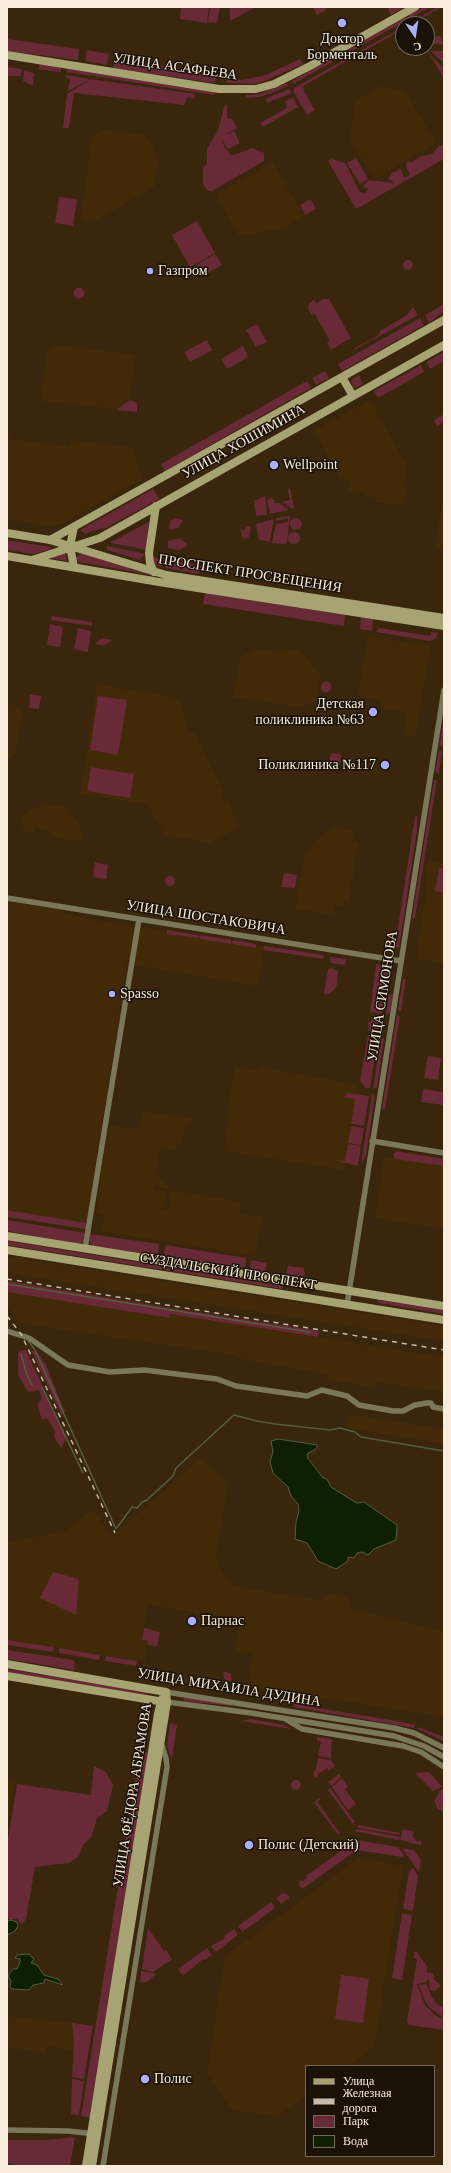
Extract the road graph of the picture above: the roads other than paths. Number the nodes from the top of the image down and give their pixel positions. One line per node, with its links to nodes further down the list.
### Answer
1 (415, 7): 2 (street, УЛИЦА АСАФЬЕВА)
2 (7, 55)
3 (444, 320): 5 (street, УЛИЦА ХОШИМИНА)
4 (444, 345): 6 (street, УЛИЦА ХОШИМИНА)
5 (342, 377): 6 (street); 8 (street, УЛИЦА ХОШИМИНА)
6 (353, 396): 7 (street, УЛИЦА ХОШИМИНА)
7 (156, 506): 10 (street, УЛИЦА ХОШИМИНА); 18 (street)
8 (74, 527): 11 (street, УЛИЦА ХОШИМИНА); 12 (street)
9 (7, 533): 11 (street, ПРОСПЕКТ ПРОСВЕЩЕНИЯ)
10 (100, 538): 12 (street, УЛИЦА ХОШИМИНА); 14 (street)
11 (50, 540): 12 (street, ПРОСПЕКТ ПРОСВЕЩЕНИЯ); 13 (street)
12 (70, 546): 13 (street, УЛИЦА ХОШИМИНА); 14 (street, ПРОСПЕКТ ПРОСВЕЩЕНИЯ); 17 (street)
13 (53, 552): 16 (street, УЛИЦА ХОШИМИНА)
14 (103, 555): 18 (street, ПРОСПЕКТ ПРОСВЕЩЕНИЯ)
15 (7, 556): 16 (street, ПРОСПЕКТ ПРОСВЕЩЕНИЯ)
16 (32, 560): 17 (street, ПРОСПЕКТ ПРОСВЕЩЕНИЯ)
17 (74, 567): 20 (street, ПРОСПЕКТ ПРОСВЕЩЕНИЯ)
18 (154, 572): 19 (street, ПРОСПЕКТ ПРОСВЕЩЕНИЯ)
19 (444, 618)
20 (444, 626)
21 (444, 690): 24 (street, УЛИЦА СИМОНОВА)
22 (7, 898): 23 (street, УЛИЦА ШОСТАКОВИЧА)
23 (139, 919): 24 (street, УЛИЦА ШОСТАКОВИЧА); 28 (street)
24 (401, 961): 25 (street, УЛИЦА СИМОНОВА)
25 (372, 1142): 26 (street); 30 (street, УЛИЦА СИМОНОВА)
26 (444, 1153)
27 (7, 1236): 28 (street, СУЗДАЛЬСКИЙ ПРОСПЕКТ)
28 (85, 1249): 30 (street, СУЗДАЛЬСКИЙ ПРОСПЕКТ)
29 (7, 1250): 31 (street, СУЗДАЛЬСКИЙ ПРОСПЕКТ)
30 (349, 1291): 31 (street, УЛИЦА СИМОНОВА); 32 (street, СУЗДАЛЬСКИЙ ПРОСПЕКТ)
31 (347, 1305): 33 (street, СУЗДАЛЬСКИЙ ПРОСПЕКТ)
32 (444, 1306)
33 (444, 1320)
34 (7, 1331): 35 (street)
35 (444, 1409)
36 (7, 1664): 38 (street, УЛИЦА МИХАИЛА ДУДИНА)
37 (7, 1676): 39 (street, УЛИЦА МИХАИЛА ДУДИНА)
38 (166, 1692): 39 (street, УЛИЦА ФЁДОРА АБРАМОВА); 40 (street, УЛИЦА МИХАИЛА ДУДИНА)
39 (164, 1702): 41 (street, УЛИЦА МИХАИЛА ДУДИНА); 43 (street, УЛИЦА ФЁДОРА АБРАМОВА); 48 (street, УЛИЦА ФЁДОРА АБРАМОВА)
40 (336, 1718): 42 (street); 44 (street, УЛИЦА МИХАИЛА ДУДИНА)
41 (285, 1719): 42 (street, УЛИЦА МИХАИЛА ДУДИНА); 46 (street)
42 (334, 1727): 45 (street, УЛИЦА МИХАИЛА ДУДИНА)
43 (160, 1742): 48 (street, УЛИЦА ФЁДОРА АБРАМОВА); 51 (street)
44 (444, 1748)
45 (444, 1757)
46 (444, 1767)
47 (7, 2130): 48 (street)
48 (94, 2134): 49 (street, УЛИЦА ФЁДОРА АБРАМОВА); 50 (street, УЛИЦА ФЁДОРА АБРАМОВА)
49 (86, 2166)
50 (92, 2166)
51 (103, 2166)

